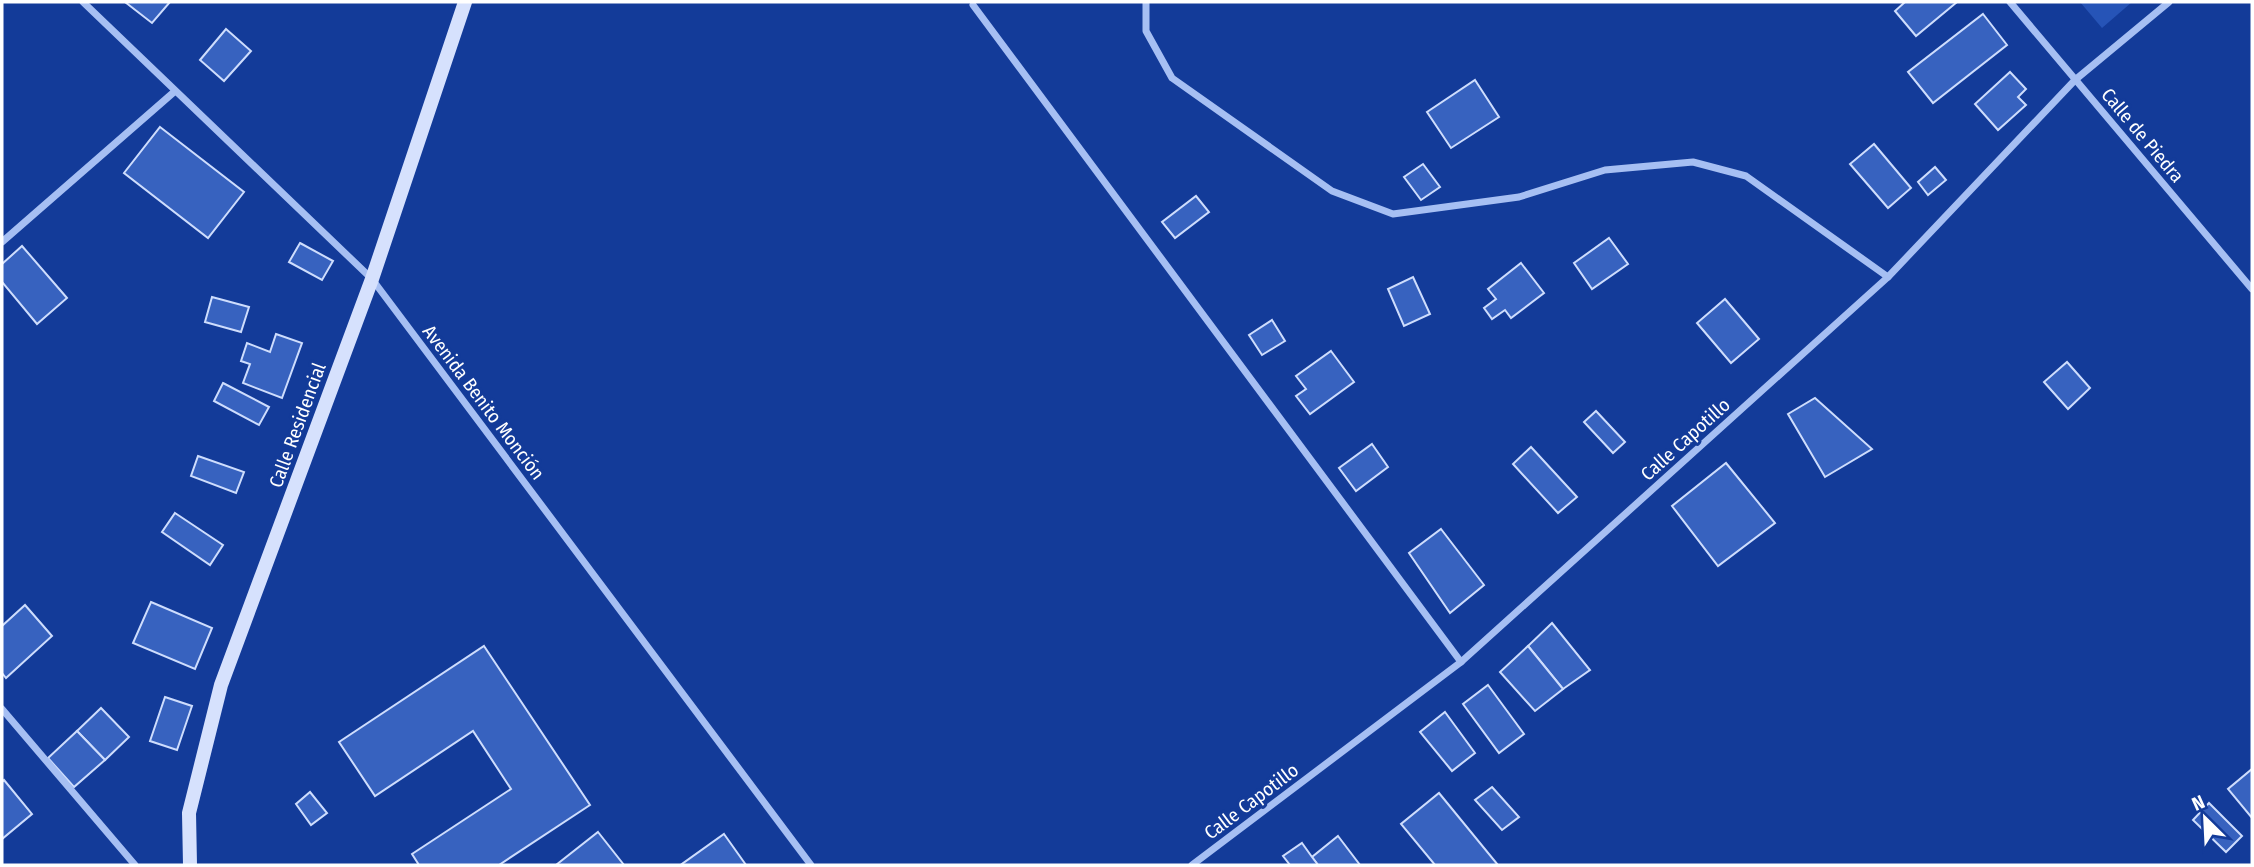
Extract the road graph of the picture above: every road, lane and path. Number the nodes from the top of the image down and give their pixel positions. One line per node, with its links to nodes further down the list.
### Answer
1 (83, 2): 8 (street, Avenida Benito Monción)
2 (465, 2): 11 (main road, Calle Residencial)
3 (1146, 2): 10 (street)
4 (2010, 2): 7 (street, Calle de Piedra)
5 (2169, 2): 7 (street, Calle Capotillo)
6 (972, 5): 13 (street)
7 (2076, 80): 10 (street, Calle Capotillo); 12 (street, Calle de Piedra)
8 (174, 92): 9 (street); 11 (street, Avenida Benito Monción)
9 (2, 242)
10 (1888, 277): 13 (street, Calle Capotillo)
11 (372, 279): 16 (main road, Calle Residencial); 17 (street, Avenida Benito Monción)
12 (2252, 289)
13 (1461, 662): 18 (street, Calle Capotillo)
14 (2, 709): 15 (street)
15 (135, 865)
16 (190, 865)
17 (811, 865)
18 (1192, 865)

